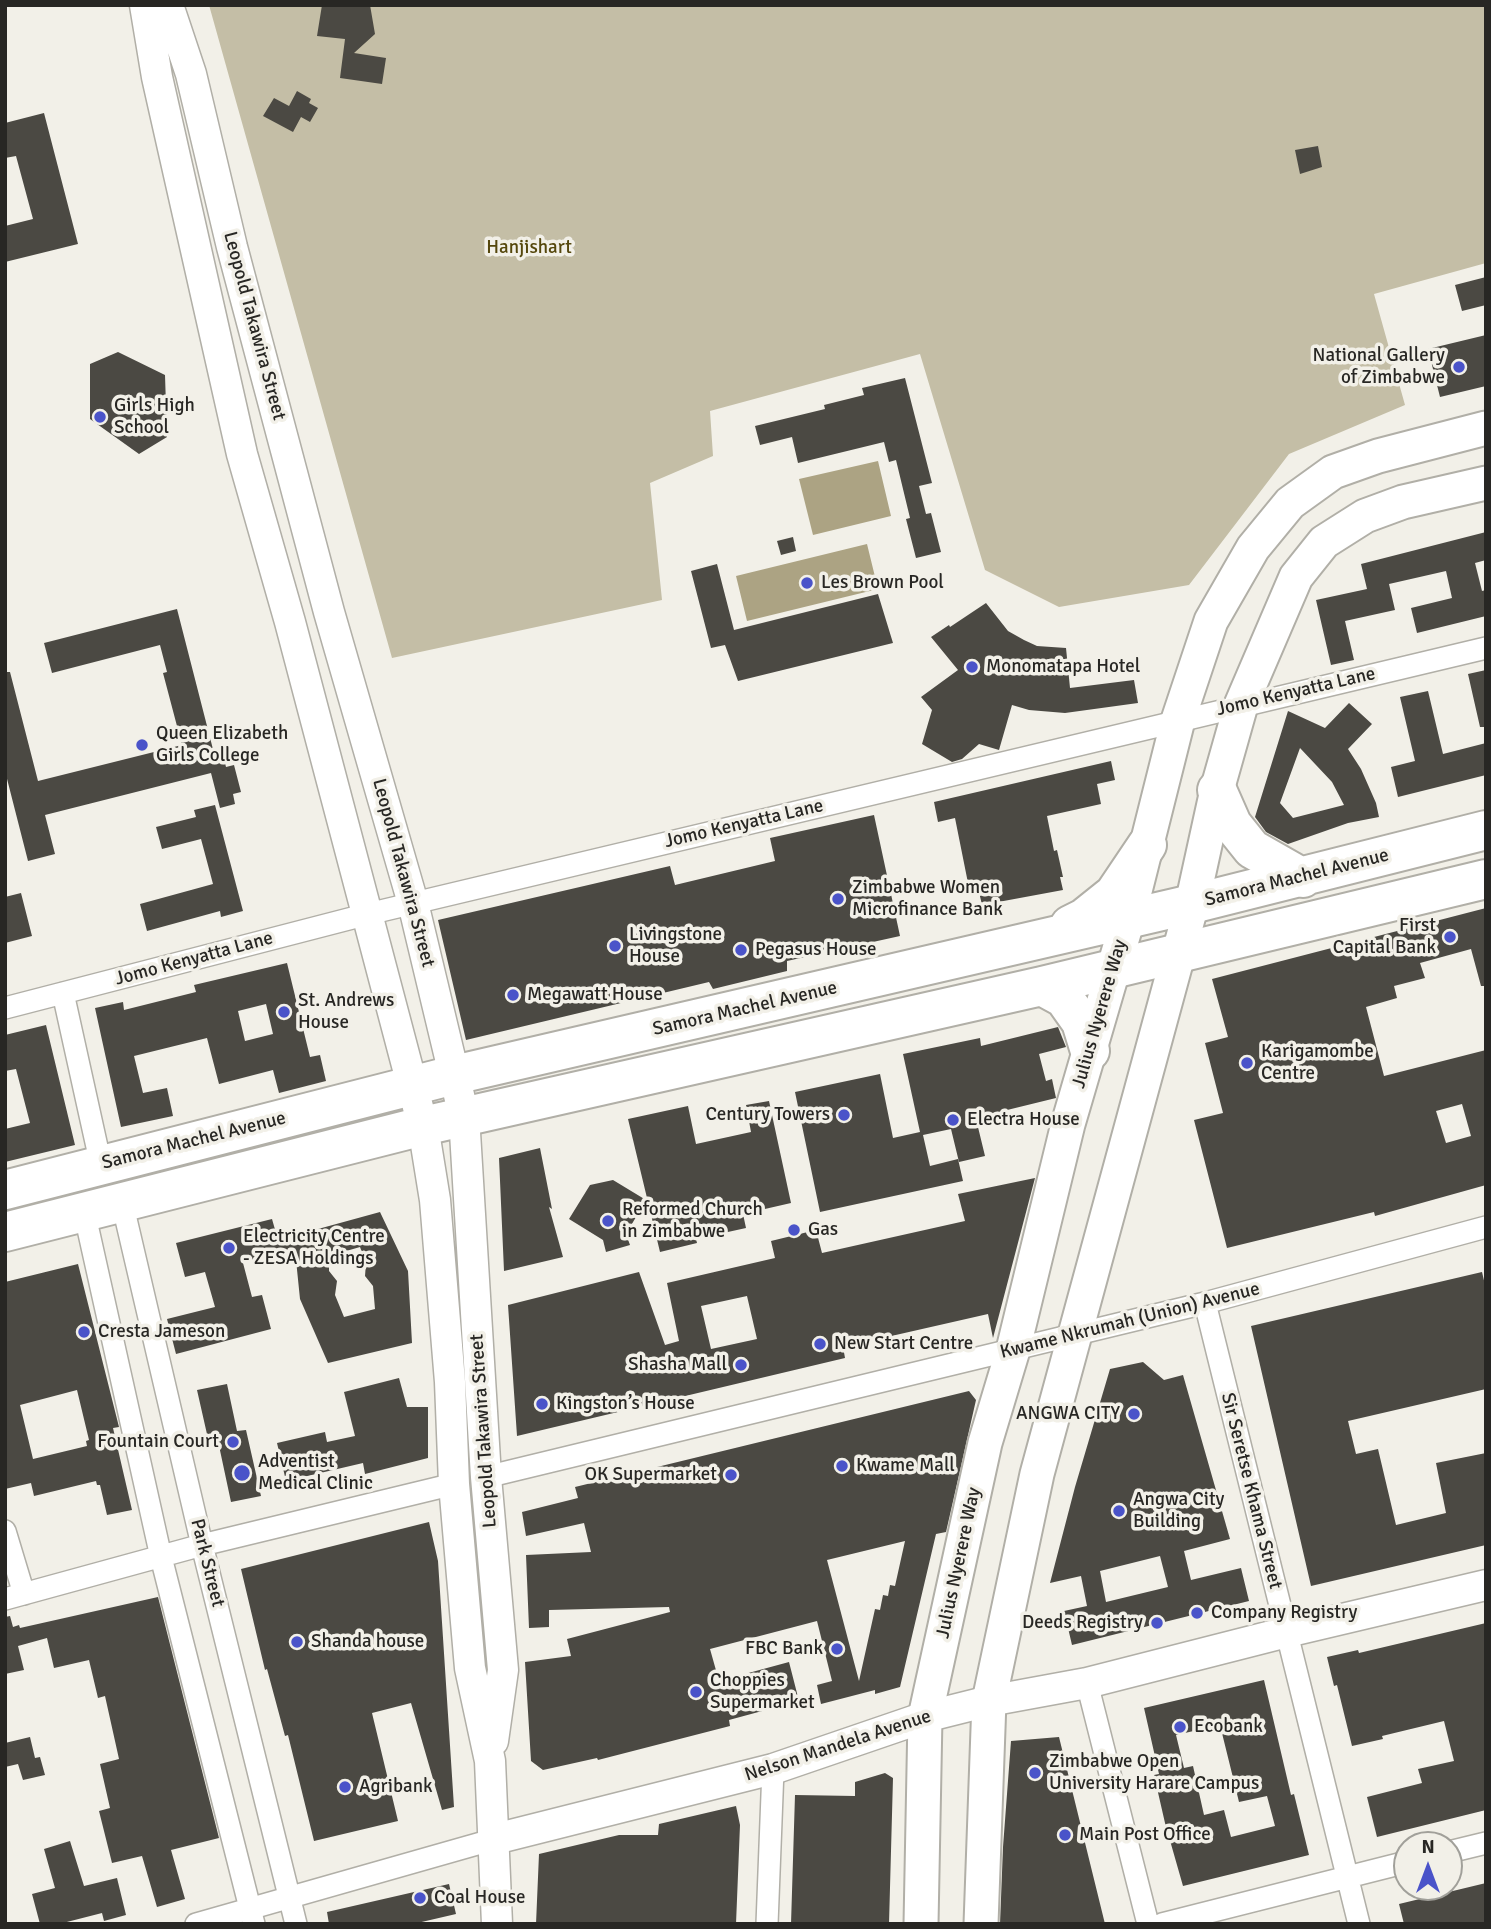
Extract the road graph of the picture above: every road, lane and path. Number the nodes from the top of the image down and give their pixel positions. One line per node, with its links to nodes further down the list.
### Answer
1 (145, 5): 15 (street, Leopold Takawira Street)
2 (168, 5): 13 (street, Leopold Takawira Street)
3 (1486, 428): 7 (main road, Julius Nyerere Way)
4 (1486, 483): 6 (main road)
5 (1486, 648): 6 (street, Jomo Kenyatta Lane)
6 (1241, 705): 7 (street, Jomo Kenyatta Lane); 8 (main road)
7 (1178, 720): 10 (main road, Julius Nyerere Way); 13 (street, Jomo Kenyatta Lane)
8 (1217, 790): 11 (highway); 14 (main road)
9 (1486, 830): 11 (highway, Samora Machel Avenue)
10 (1147, 845): 16 (main road, Julius Nyerere Way); 17 (highway)
11 (1303, 878): 14 (highway, Samora Machel Avenue)
12 (1486, 879): 18 (highway)
13 (413, 903): 15 (street, Jomo Kenyatta Lane); 24 (street, Leopold Takawira Street)
14 (1192, 904): 16 (highway, Samora Machel Avenue); 18 (main road)
15 (368, 914): 21 (street, Jomo Kenyatta Lane); 25 (street, Leopold Takawira Street)
16 (1128, 919): 17 (highway, Samora Machel Avenue); 19 (main road, Julius Nyerere Way)
17 (1043, 939): 24 (highway, Samora Machel Avenue)
18 (1179, 953): 19 (highway); 35 (main road)
19 (1114, 969): 20 (highway); 23 (main road, Julius Nyerere Way)
20 (1042, 986): 23 (highway); 26 (highway)
21 (63, 993): 22 (street, Jomo Kenyatta Lane); 28 (street)
22 (5, 1008)
23 (1090, 1051): 36 (main road, Julius Nyerere Way)
24 (454, 1075): 25 (highway, Samora Machel Avenue); 26 (street, Leopold Takawira Street)
25 (413, 1085): 27 (street, Leopold Takawira Street); 28 (highway, Samora Machel Avenue)
26 (464, 1116): 27 (highway); 37 (street, Leopold Takawira Street)
27 (423, 1126): 30 (highway); 38 (street, Leopold Takawira Street)
28 (101, 1165): 29 (highway, Samora Machel Avenue)
29 (5, 1190)
30 (122, 1202): 31 (highway); 40 (street, Park Street)
31 (84, 1211): 33 (highway); 41 (street)
32 (1486, 1227): 34 (street, Kwame Nkrumah (Union) Avenue)
33 (5, 1231)
34 (1205, 1303): 35 (street, Kwame Nkrumah (Union) Avenue); 44 (street, Sir Seretse Khama Street)
35 (1076, 1333): 36 (street, Kwame Nkrumah (Union) Avenue); 46 (main road)
36 (1013, 1350): 37 (street, Kwame Nkrumah (Union) Avenue); 47 (main road, Julius Nyerere Way)
37 (486, 1477): 48 (street, Leopold Takawira Street)
38 (454, 1484): 40 (street); 48 (street, Leopold Takawira Street)
39 (5, 1531): 43 (street)
40 (202, 1545): 41 (street); 55 (street, Park Street)
41 (161, 1557): 43 (street); 56 (street)
42 (1486, 1585): 44 (street, Nelson Mandela Avenue)
43 (15, 1596)
44 (1287, 1632): 45 (street, Nelson Mandela Avenue); 54 (street, Sir Seretse Khama Street)
45 (1087, 1683): 46 (street, Nelson Mandela Avenue); 63 (street)
46 (989, 1701): 47 (street, Nelson Mandela Avenue); 62 (main road)
47 (925, 1717): 49 (street, Nelson Mandela Avenue); 61 (main road, Julius Nyerere Way)
48 (490, 1762): 50 (street, Leopold Takawira Street)
49 (773, 1769): 50 (street, Nelson Mandela Avenue); 60 (street)
50 (495, 1839): 55 (street, Nelson Mandela Avenue); 59 (street, Leopold Takawira Street)
51 (1486, 1843): 52 (street)
52 (1463, 1849)
53 (1393, 1866): 54 (street)
54 (1348, 1877): 64 (street); 65 (street, Sir Seretse Khama Street)
55 (289, 1896): 56 (street, Nelson Mandela Avenue); 58 (street, Park Street)
56 (252, 1916): 57 (street, Nelson Mandela Avenue)
57 (195, 1924)
58 (296, 1924)
59 (497, 1924)
60 (767, 1924)
61 (921, 1924)
62 (981, 1924)
63 (1148, 1924)
64 (1162, 1924)
65 (1359, 1924)

